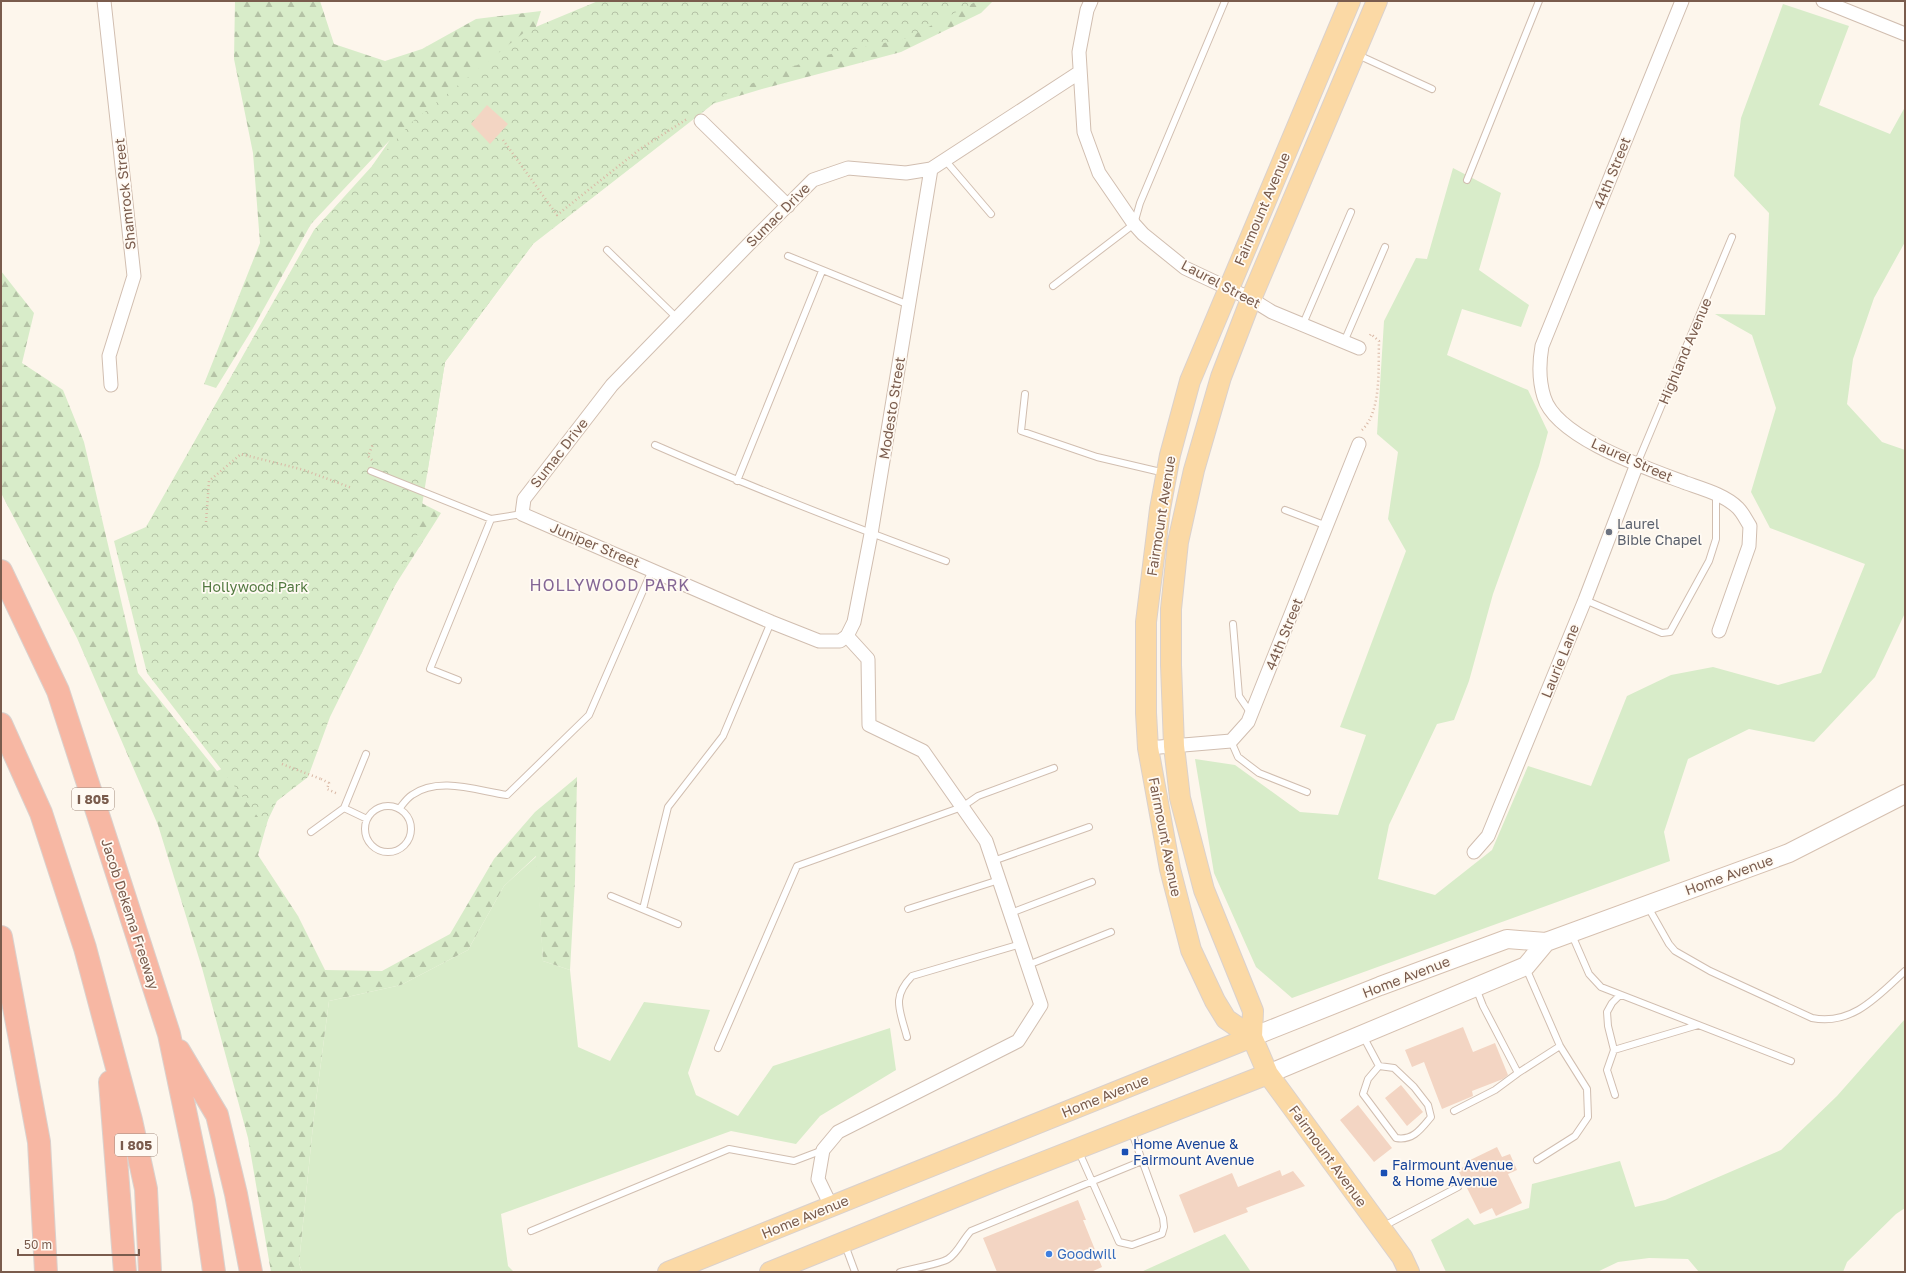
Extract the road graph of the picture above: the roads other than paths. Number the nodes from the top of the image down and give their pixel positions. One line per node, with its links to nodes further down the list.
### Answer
1 (104, 1): 35 (street, Shamrock Street)
2 (1091, 1): 11 (street)
3 (1225, 1): 20 (lane)
4 (1350, 1): 27 (main road, Fairmount Avenue)
5 (1377, 1): 10 (main road, Fairmount Avenue)
6 (1539, 1): 16 (lane)
7 (1682, 1): 33 (street, 44th Street)
8 (1825, 1): 9 (street)
9 (1905, 34)
10 (1354, 54): 12 (lane); 28 (main road, Fairmount Avenue)
11 (1080, 72): 14 (street, Sumac Drive); 20 (street, Laurel Street)
12 (1432, 90)
13 (701, 121): 17 (street)
14 (945, 160): 15 (street, Sumac Drive); 19 (lane)
15 (931, 169): 17 (street, Sumac Drive); 29 (street, Modesto Street)
16 (1467, 180)
17 (788, 206): 30 (street, Sumac Drive)
18 (1351, 212): 31 (lane)
19 (991, 214)
20 (1134, 224): 26 (lane); 27 (street, Laurel Street)
21 (1732, 237): 39 (lane, Highland Avenue)
22 (1385, 247): 32 (lane)
23 (607, 250): 30 (lane)
24 (788, 256): 25 (lane)
25 (822, 271): 29 (lane); 42 (lane)
26 (1053, 286)
27 (1228, 288): 28 (street, Laurel Street); 41 (main road, Fairmount Avenue)
28 (1251, 299): 31 (street, Laurel Street); 61 (main road, Fairmount Avenue)
29 (909, 305): 48 (street, Modesto Street)
30 (677, 318): 45 (street, Sumac Drive)
31 (1303, 324): 32 (street, Laurel Street)
32 (1344, 342): 34 (street, Laurel Street)
33 (1542, 346): 39 (street, Laurel Street)
34 (1359, 348)
35 (111, 384)
36 (1025, 394): 41 (lane)
37 (1360, 444): 47 (street, 44th Street)
38 (654, 445): 42 (lane)
39 (1637, 464): 43 (street, Laurel Street); 52 (street, Laurie Lane)
40 (371, 471): 46 (lane)
41 (1167, 473): 62 (main road, Fairmount Avenue)
42 (737, 481): 48 (lane)
43 (1716, 494): 52 (lane); 55 (street, Laurel Street)
44 (1285, 510): 47 (lane)
45 (522, 514): 46 (lane); 50 (street, Juniper Street)
46 (491, 519): 57 (lane)
47 (1327, 526): 58 (street, 44th Street)
48 (871, 534): 49 (lane); 56 (street, Modesto Street)
49 (946, 561)
50 (652, 570): 53 (street, Juniper Street); 69 (lane)
51 (1, 571): 95 (highway, Jacob Dekema Freeway / I 805)
52 (1585, 600): 73 (street, Laurie Lane)
53 (771, 622): 56 (street, Juniper Street); 79 (lane)
54 (1233, 624): 58 (lane)
55 (1719, 631)
56 (843, 638): 67 (street)
57 (458, 680)
58 (1252, 715): 60 (street, 44th Street)
59 (1, 724): 93 (highway, I 805)
60 (1231, 741): 61 (street); 65 (lane)
61 (1174, 746): 62 (street); 98 (main road, Fairmount Avenue)
62 (1148, 748): 98 (main road, Fairmount Avenue)
63 (366, 754): 68 (lane)
64 (1054, 768): 67 (lane)
65 (1308, 792)
66 (1905, 794): 78 (main road, Home Avenue)
67 (962, 807): 74 (street); 100 (lane)
68 (344, 808): 70 (lane); 72 (lane)
69 (399, 809): 70 (lane); 70 (lane)
70 (368, 819)
71 (1089, 828): 74 (lane)
72 (311, 832)
73 (1474, 852)
74 (993, 861): 75 (street)
75 (999, 880): 80 (lane); 81 (street)
76 (1092, 882): 81 (lane)
77 (611, 896): 79 (lane)
78 (1647, 906): 84 (main road, Home Avenue); 90 (lane)
79 (643, 909): 82 (lane)
80 (908, 909)
81 (1011, 914): 87 (street)
82 (678, 924)
83 (1111, 932): 88 (lane)
84 (1571, 934): 86 (main road, Home Avenue); 92 (lane)
85 (1, 937): 120 (highway)
86 (1546, 942): 89 (main road); 98 (main road, Home Avenue)
87 (1021, 944): 88 (street); 97 (lane)
88 (1028, 965): 110 (street)
89 (1526, 966): 91 (main road); 99 (lane)
90 (1905, 970)
91 (1475, 987): 96 (main road); 104 (lane)
92 (1620, 995): 94 (lane); 101 (lane)
93 (104, 1021): 121 (highway); 122 (highway, I 805)
94 (1698, 1025): 101 (lane); 102 (lane)
95 (169, 1034): 123 (highway, Jacob Dekema Freeway / I 805); 124 (highway)
96 (1362, 1035): 103 (lane); 105 (main road)
97 (907, 1037)
98 (1252, 1037): 105 (main road, Fairmount Avenue); 115 (main road, Home Avenue)
99 (1560, 1046): 104 (lane); 111 (lane)
100 (718, 1048)
101 (1614, 1050): 106 (lane)
102 (1791, 1061)
103 (1379, 1066): 103 (lane)
104 (1518, 1073): 107 (lane)
105 (1268, 1074): 108 (main road); 116 (main road, Fairmount Avenue)
106 (1614, 1094)
107 (1454, 1111)
108 (1130, 1128): 109 (main road); 112 (lane)
109 (1077, 1149): 113 (lane); 118 (main road)
110 (822, 1150): 115 (street); 117 (lane)
111 (1537, 1160)
112 (1142, 1161): 113 (lane); 113 (lane)
113 (1092, 1181): 119 (lane)
114 (1458, 1187): 116 (lane)
115 (831, 1206): 125 (main road, Home Avenue)
116 (1381, 1228): 129 (main road, Fairmount Avenue)
117 (531, 1231)
118 (844, 1242): 126 (main road); 127 (lane)
119 (921, 1269): 128 (lane)
120 (46, 1272)
121 (125, 1272)
122 (150, 1272)
123 (214, 1272)
124 (251, 1272)
125 (668, 1272)
126 (770, 1272)
127 (854, 1272)
128 (900, 1272)
129 (1409, 1272)

